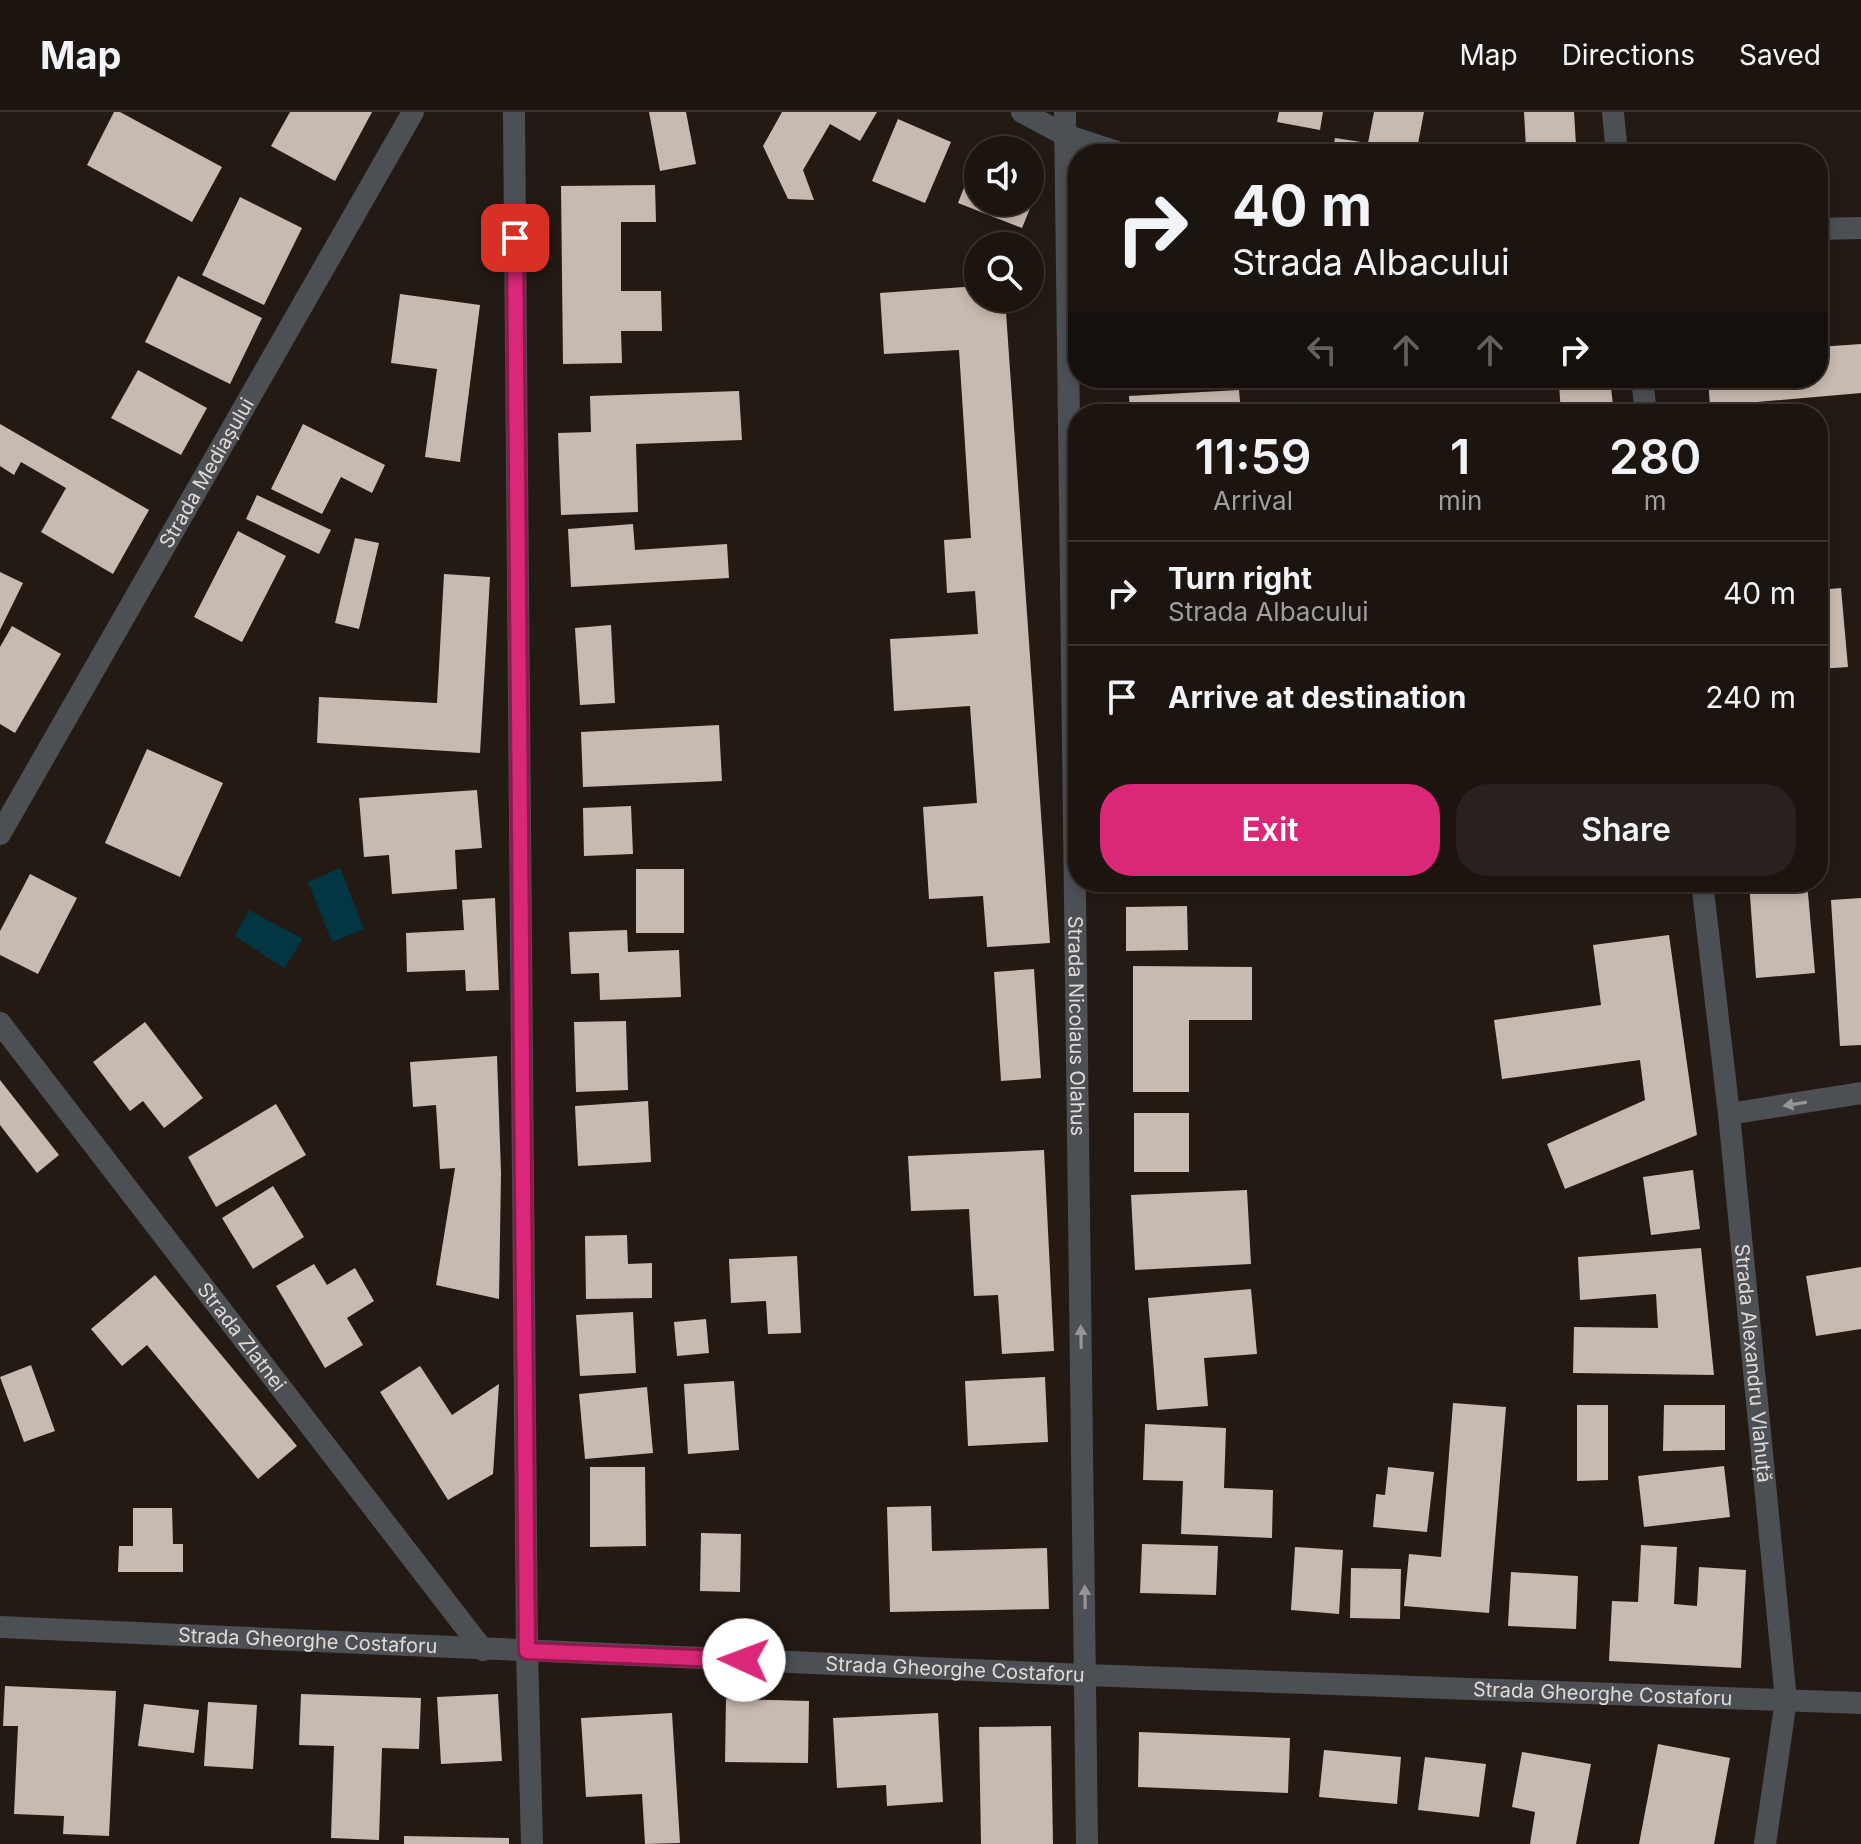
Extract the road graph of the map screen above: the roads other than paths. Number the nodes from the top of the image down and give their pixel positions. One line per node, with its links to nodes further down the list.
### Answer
1 (413, 112): 12 (street, Strada Mediașului)
2 (514, 112): 20 (street)
3 (1022, 112): 6 (street)
4 (1065, 112): 6 (street, Strada Nicolaus Olahus)
5 (1613, 112): 8 (street)
6 (1065, 135): 7 (street); 11 (street, Strada Nicolaus Olahus, one-way to 6)
7 (1092, 144)
8 (1616, 144)
9 (1861, 228): 10 (street)
10 (1828, 229)
11 (1068, 355)
12 (0, 834)
13 (1075, 892): 21 (street, Strada Nicolaus Olahus, one-way to 13)
14 (1703, 892): 17 (street, Strada Alexandru Vlahuță)
15 (0, 1023): 19 (street, Strada Zlatnei)
16 (1861, 1093): 17 (street, one-way to 17)
17 (1729, 1114): 22 (street, Strada Alexandru Vlahuță)
18 (0, 1627): 19 (street, Strada Gheorghe Costaforu)
19 (483, 1650): 20 (street, Strada Gheorghe Costaforu)
20 (527, 1651): 21 (street, Strada Gheorghe Costaforu); 24 (street)
21 (1086, 1675): 22 (street, Strada Gheorghe Costaforu); 25 (street, Strada Nicolaus Olahus)
22 (1786, 1700): 23 (street, Strada Gheorghe Costaforu); 26 (street, Strada Alexandru Vlahuță)
23 (1861, 1703)
24 (532, 1844)
25 (1087, 1844)
26 (1765, 1844)

